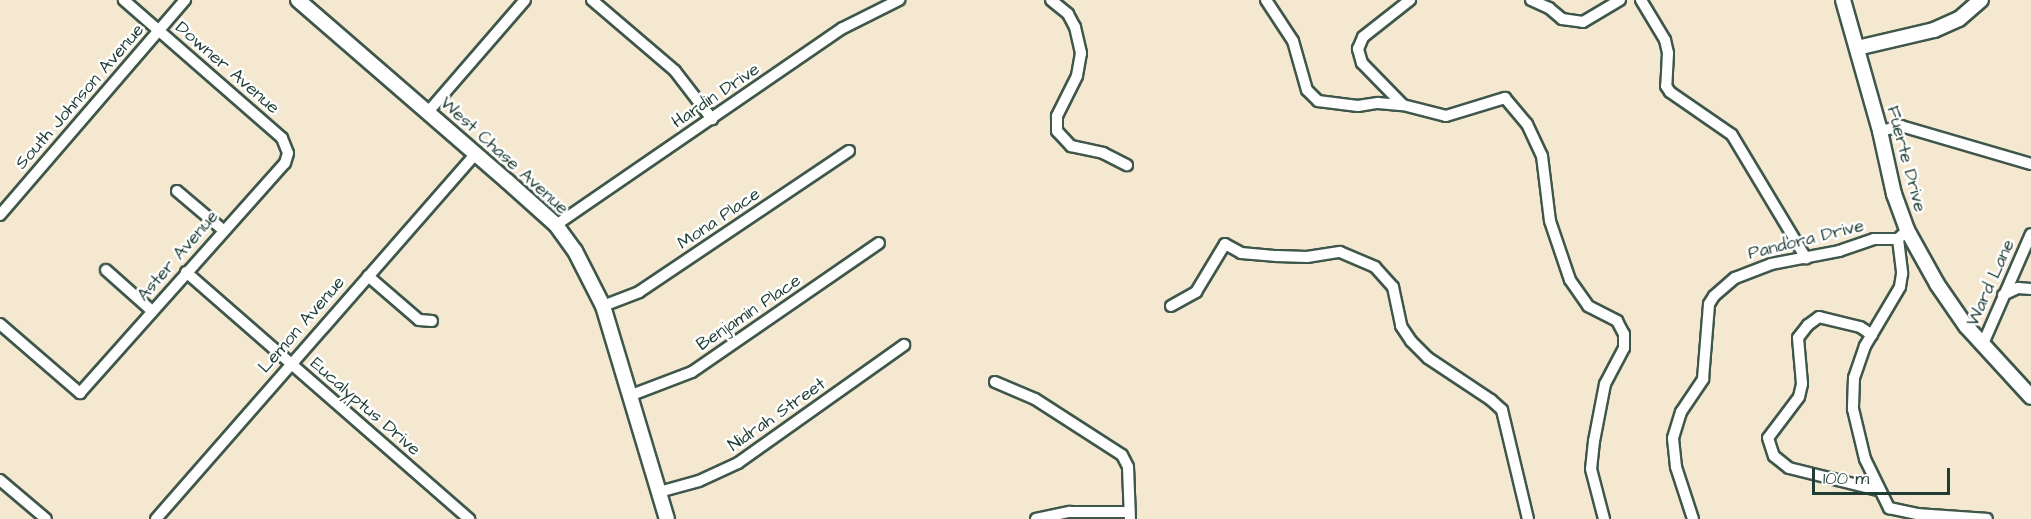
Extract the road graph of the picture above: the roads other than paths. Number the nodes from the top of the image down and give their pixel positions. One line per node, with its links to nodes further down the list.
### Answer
1 (124, 0): 15 (street, Downer Avenue)
2 (185, 0): 15 (street, South Johnson Avenue)
3 (298, 0): 18 (main road, West Chase Avenue)
4 (525, 0): 18 (street)
5 (592, 0): 19 (street)
6 (899, 0): 19 (street, Hardin Drive)
7 (1051, 0): 25 (street)
8 (1266, 0): 17 (street)
9 (1410, 0): 17 (street)
10 (1531, 0): 11 (street)
11 (1620, 0)
12 (1641, 0): 33 (street)
13 (1843, 0): 16 (main road, Fuerte Drive)
14 (1982, 0): 16 (main road)
15 (159, 30): 21 (street, Downer Avenue); 27 (street, South Johnson Avenue)
16 (1857, 48): 20 (main road, Fuerte Drive)
17 (1403, 105): 63 (street)
18 (428, 112): 23 (main road, West Chase Avenue)
19 (712, 119): 28 (street, Hardin Drive)
20 (1880, 131): 24 (street); 31 (main road, Fuerte Drive)
21 (282, 138): 29 (street, Aster Avenue)
22 (849, 152): 39 (street, Mona Place)
23 (475, 154): 28 (main road, West Chase Avenue); 36 (street, Lemon Avenue)
24 (2031, 164)
25 (1127, 165)
26 (177, 191): 29 (street)
27 (0, 215)
28 (556, 225): 39 (main road, West Chase Avenue)
29 (223, 230): 35 (street, Aster Avenue)
30 (2031, 234): 38 (street, Ward Lane)
31 (1903, 235): 33 (street, Pandora Drive); 44 (street); 46 (main road, Fuerte Drive)
32 (879, 243): 49 (street, Benjamin Place)
33 (1806, 258): 64 (street, Pandora Drive)
34 (106, 270): 41 (street)
35 (186, 272): 41 (street, Aster Avenue); 47 (street, Eucalyptus Drive)
36 (368, 276): 42 (street); 47 (street, Lemon Avenue)
37 (2031, 289): 38 (street)
38 (2003, 295): 46 (street, Ward Lane)
39 (603, 306): 49 (main road, West Chase Avenue)
40 (1171, 306): 62 (street)
41 (152, 311): 43 (street, Aster Avenue)
42 (432, 321)
43 (0, 324)
44 (1872, 335): 52 (street); 52 (street)
45 (904, 345): 53 (street, Nidrah Street)
46 (1982, 346): 50 (main road, Fuerte Drive)
47 (291, 364): 58 (street, Lemon Avenue); 59 (street, Eucalyptus Drive)
48 (995, 382): 55 (street)
49 (629, 396): 53 (main road, West Chase Avenue)
50 (2031, 397)
51 (0, 480): 57 (street)
52 (1878, 490): 54 (street)
53 (659, 492): 60 (main road, West Chase Avenue)
54 (1889, 508): 56 (street); 65 (street)
55 (1130, 516): 61 (street)
56 (1935, 517): 66 (street)
57 (46, 519)
58 (156, 519)
59 (469, 519)
60 (667, 519)
61 (1036, 519)
62 (1528, 519)
63 (1604, 519)
64 (1693, 519)
65 (1895, 519)
66 (1987, 519)

